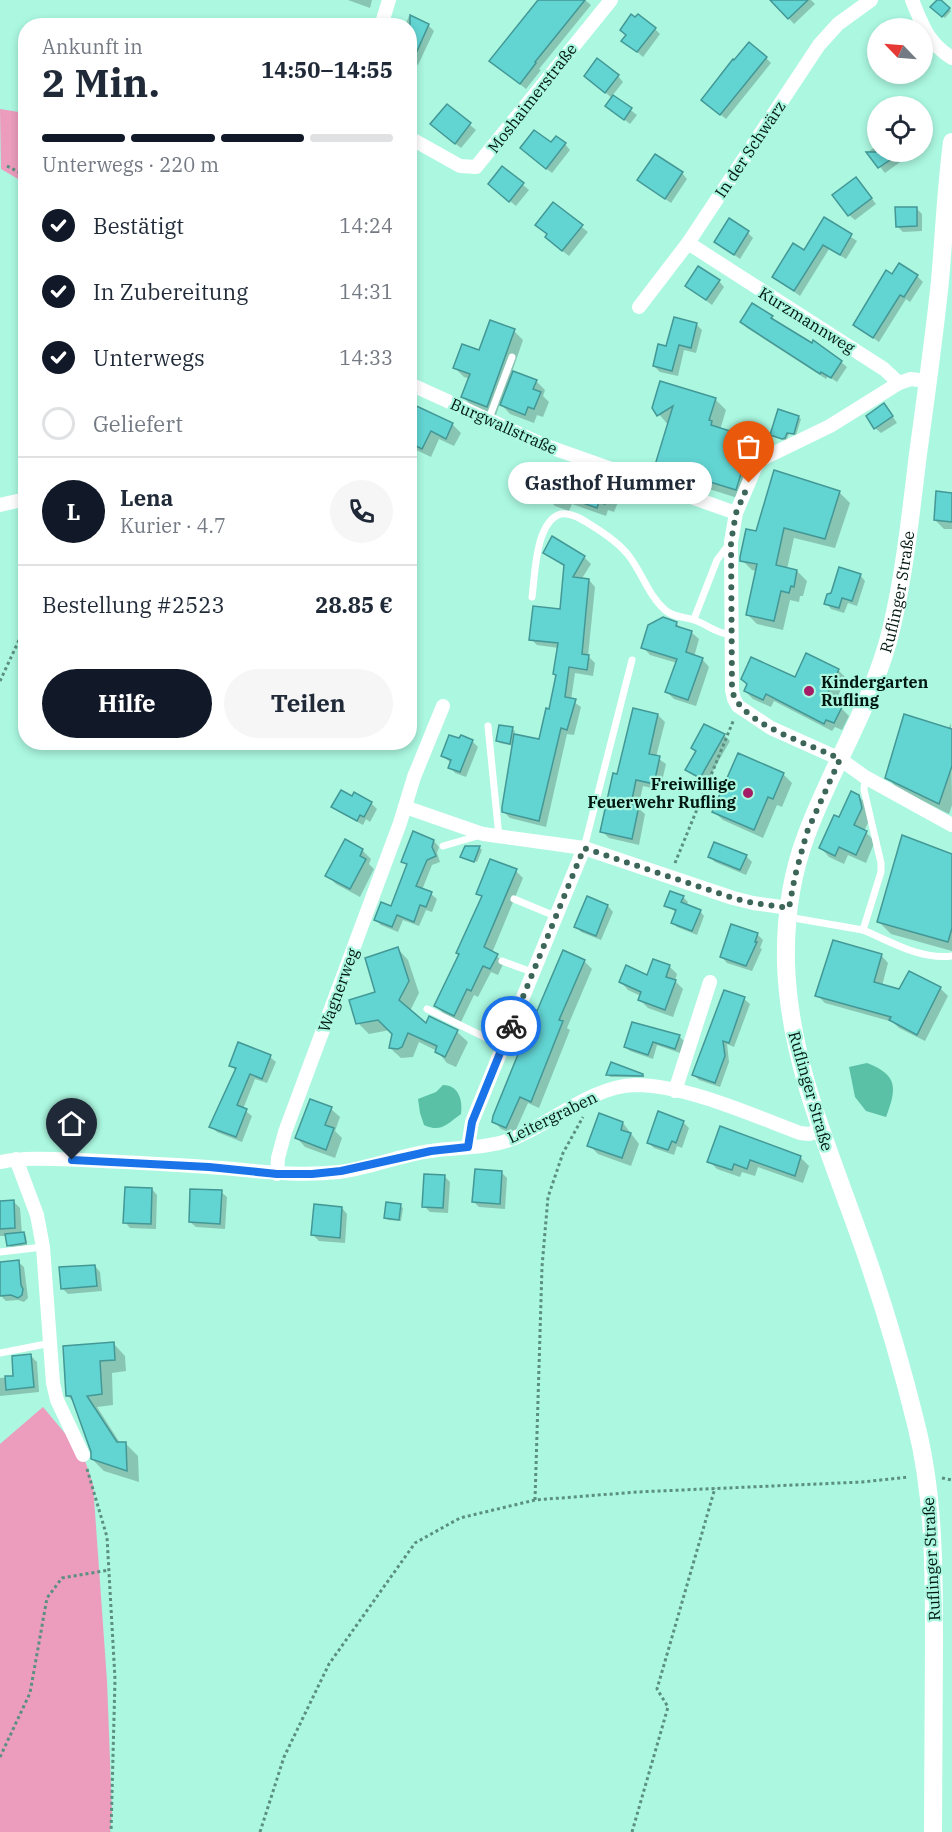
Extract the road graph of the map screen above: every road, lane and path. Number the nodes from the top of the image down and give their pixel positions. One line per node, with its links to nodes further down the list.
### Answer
1 (389, 0): 5 (street)
2 (611, 0): 7 (street, Moshaimerstraße)
3 (871, 0): 11 (street, In der Schwärz)
4 (912, 0): 6 (street)
5 (383, 18)
6 (952, 58)
7 (417, 142)
8 (952, 142): 12 (street, Ruflinger Straße)
9 (7, 166): 10 (path)
10 (18, 172)
11 (687, 243): 13 (street, In der Schwärz); 16 (street, Kurzmannweg)
12 (945, 305): 15 (street, Ruflinger Straße)
13 (639, 307)
14 (512, 357): 18 (lane)
15 (927, 381): 16 (street); 32 (street, Ruflinger Straße)
16 (899, 383): 21 (street)
17 (417, 387): 18 (street, Burgwallstraße)
18 (488, 420): 21 (street, Burgwallstraße)
19 (18, 501): 20 (street)
20 (0, 506)
21 (736, 513): 22 (street)
22 (731, 542): 24 (lane); 25 (street)
23 (532, 597): 24 (lane)
24 (694, 619): 25 (lane)
25 (732, 635): 30 (street)
26 (18, 642): 28 (path)
27 (632, 660): 39 (lane)
28 (0, 681)
29 (442, 706): 34 (street, Wagnerweg)
30 (738, 706): 32 (street); 40 (path)
31 (488, 726): 37 (lane)
32 (840, 759): 33 (street); 42 (street, Ruflinger Straße)
33 (865, 777): 35 (street); 44 (lane)
34 (405, 807): 36 (street); 57 (street, Wagnerweg)
35 (952, 825)
36 (483, 834): 37 (street); 38 (lane)
37 (499, 837): 39 (street)
38 (442, 846)
39 (584, 848): 40 (street); 43 (street)
40 (671, 876): 42 (street)
41 (514, 899): 43 (lane)
42 (789, 912): 44 (lane); 53 (street, Ruflinger Straße)
43 (555, 916): 47 (street)
44 (864, 930): 45 (lane)
45 (952, 956)
46 (502, 961): 47 (lane)
47 (532, 972): 50 (street)
48 (710, 982): 51 (street)
49 (427, 1009): 50 (lane)
50 (502, 1046): 54 (street)
51 (675, 1091): 52 (street, Leitergraben); 53 (street, Leitergraben)
52 (596, 1095): 54 (street, Leitergraben); 65 (path)
53 (821, 1130): 63 (street, Ruflinger Straße)
54 (468, 1147): 57 (street, Leitergraben)
55 (16, 1159): 56 (street, Leitergraben); 57 (street, Leitergraben); 58 (street)
56 (0, 1162)
57 (277, 1174)
58 (43, 1247): 59 (lane); 60 (street)
59 (0, 1252)
60 (51, 1343): 61 (lane); 62 (street)
61 (0, 1353)
62 (83, 1455): 66 (path)
63 (926, 1475): 64 (path); 71 (street, Ruflinger Straße)
64 (715, 1488): 65 (path); 70 (path)
65 (535, 1500): 69 (path)
66 (109, 1570): 67 (path); 68 (path)
67 (0, 1757)
68 (111, 1832)
69 (260, 1832)
70 (632, 1832)
71 (933, 1832)

